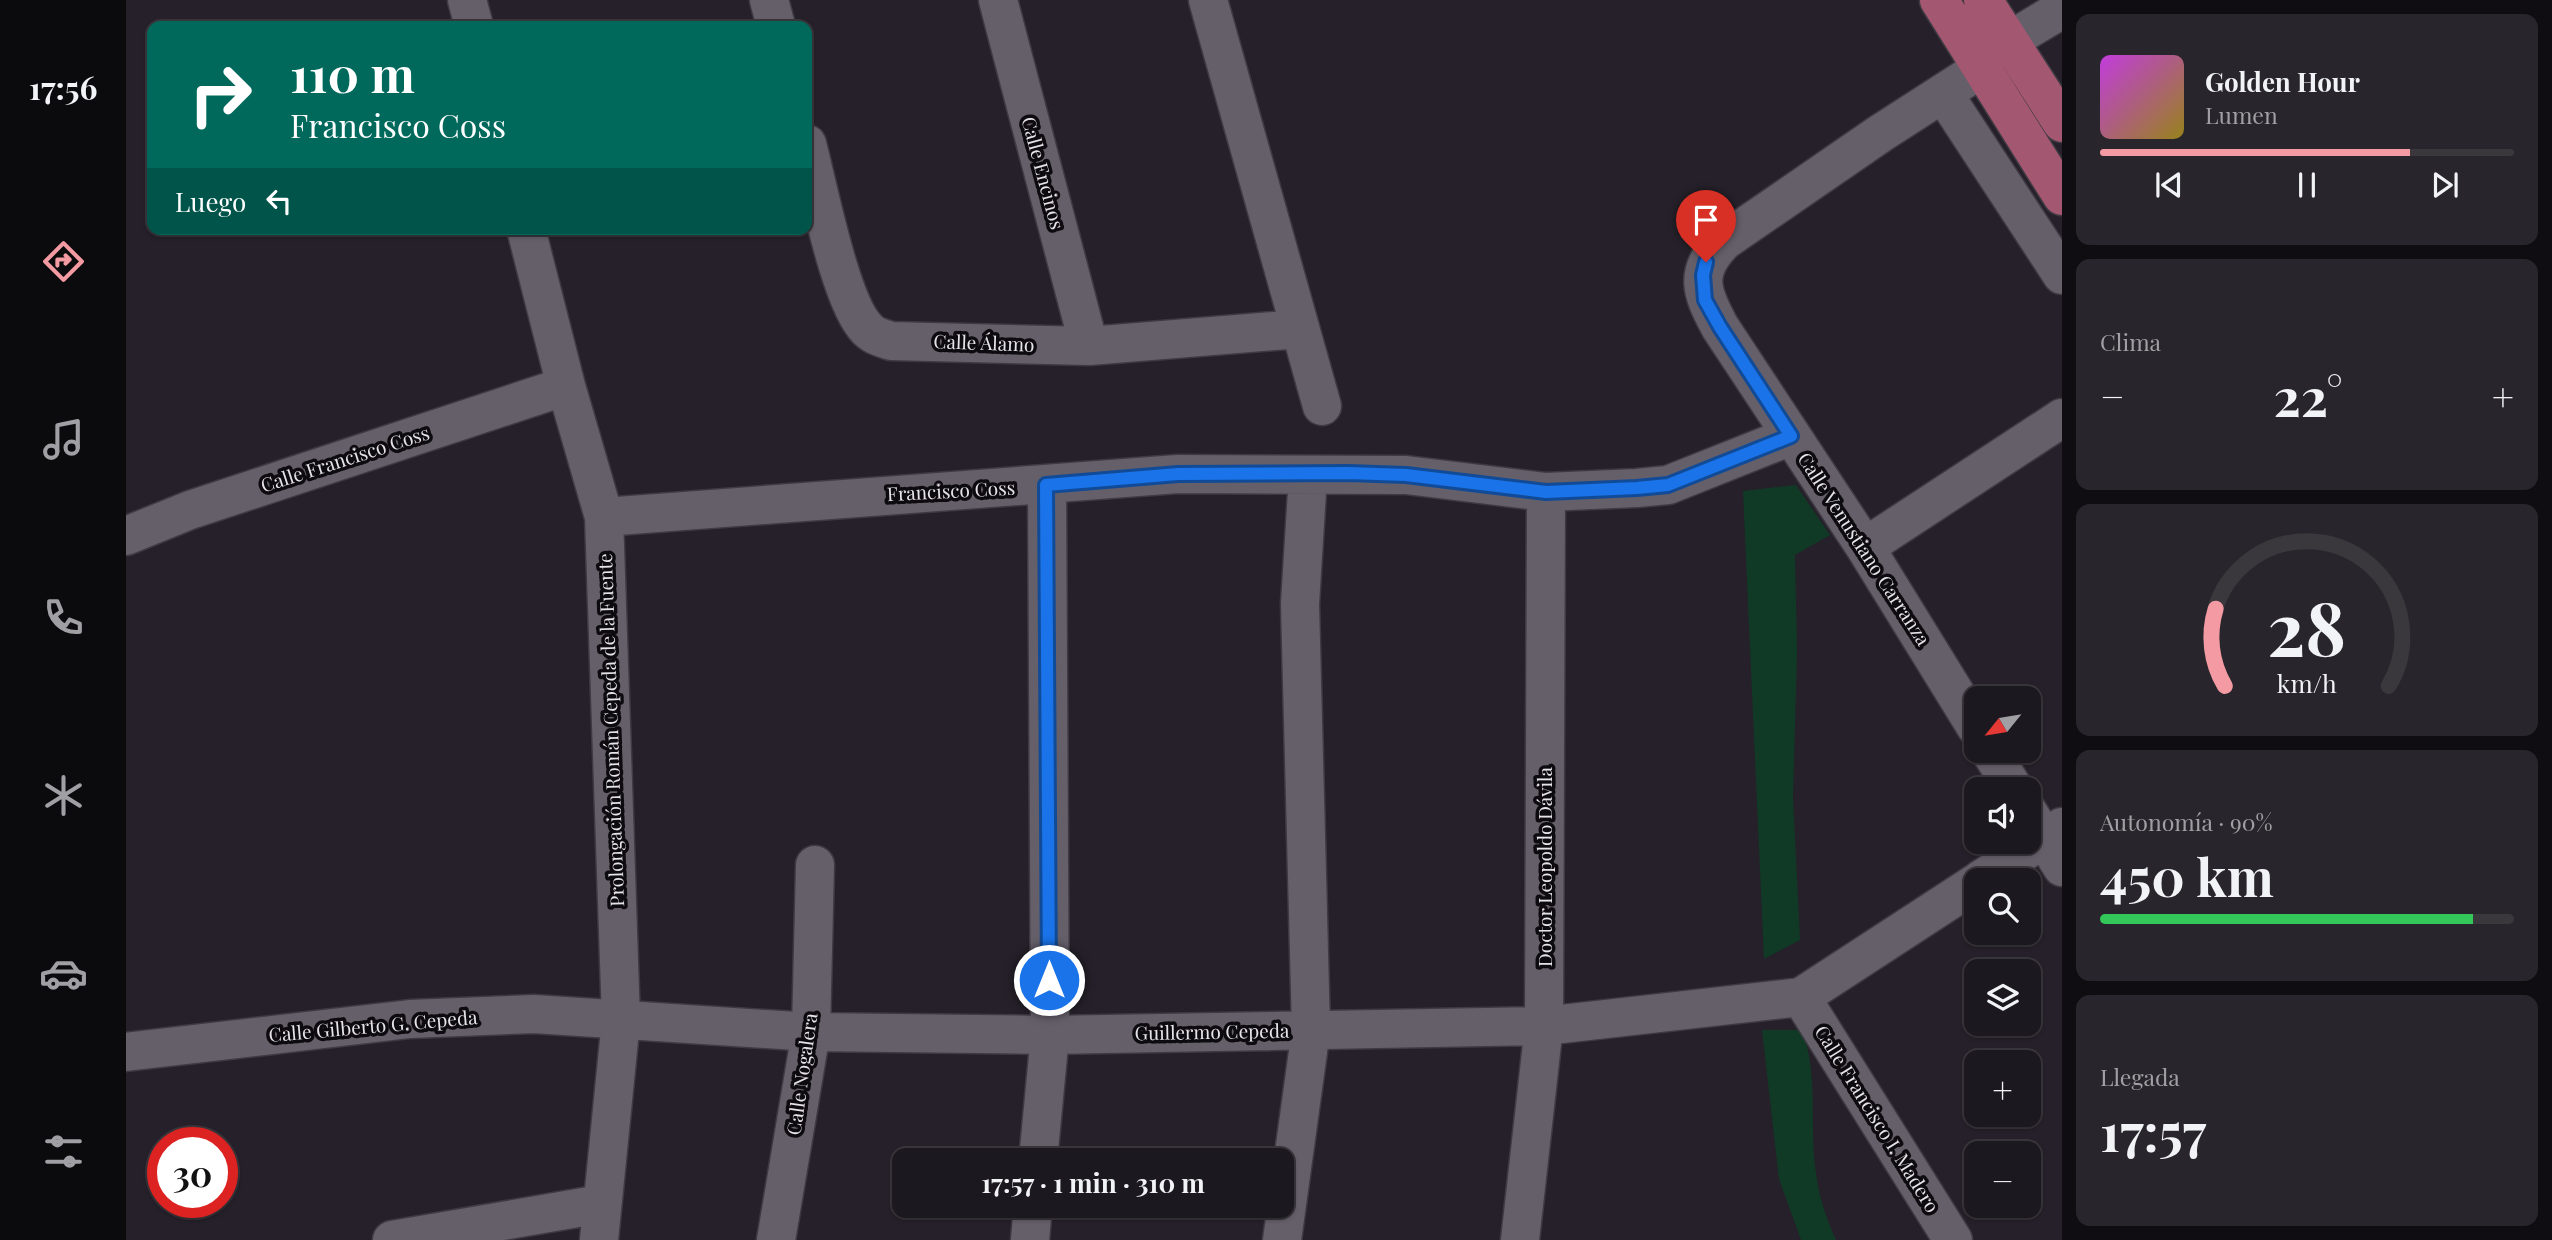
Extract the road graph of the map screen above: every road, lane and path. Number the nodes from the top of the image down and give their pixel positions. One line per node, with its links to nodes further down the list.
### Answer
1 (467, 0): 8 (street)
2 (769, 0): 9 (street)
3 (998, 0): 19 (street, Calle Encinos)
4 (1208, 0): 18 (street)
5 (1939, 0): 11 (main road)
6 (1983, 0): 10 (main road)
7 (2062, 9): 10 (street)
8 (473, 21)
9 (775, 21)
10 (2009, 41): 13 (main road)
11 (1982, 68): 12 (street, Calle Venustiano Carranza); 15 (main road)
12 (1943, 93): 17 (street); 23 (street, Calle Venustiano Carranza)
13 (2062, 123)
14 (812, 163): 19 (street, Calle Álamo)
15 (2062, 197)
16 (528, 235): 20 (street, Prolongación Román Cepeda de la Fuente)
17 (2062, 275)
18 (1299, 329): 19 (street, Calle Álamo); 21 (street)
19 (1088, 346)
20 (566, 387): 27 (street, Prolongación Román Cepeda de la Fuente); 28 (street, Calle Francisco Coss)
21 (1322, 407)
22 (2062, 418): 29 (street)
23 (1791, 436): 26 (street, Francisco Coss); 29 (street, Calle Venustiano Carranza)
24 (1308, 475): 25 (street, Francisco Coss); 26 (street, Francisco Coss); 38 (street)
25 (1046, 485): 27 (street, Francisco Coss); 40 (street)
26 (1546, 492): 37 (street, Doctor Leopoldo Dávila)
27 (604, 517): 36 (street, Prolongación Román Cepeda de la Fuente)
28 (126, 536)
29 (1865, 547): 30 (street, Calle Venustiano Carranza)
30 (1964, 708)
31 (2049, 836): 33 (street)
32 (815, 865): 39 (street, Calle Nogalera)
33 (2000, 868)
34 (1964, 891): 35 (street)
35 (1801, 997): 37 (street, Guillermo Cepeda); 50 (street, Calle Francisco I. Madero)
36 (621, 1020): 39 (street, Guillermo Cepeda); 41 (street, Calle Gilberto G. Cepeda); 44 (street, Prolongación Román Cepeda de la Fuente)
37 (1544, 1026): 38 (street, Guillermo Cepeda); 49 (street, Doctor Leopoldo Dávila)
38 (1311, 1030): 40 (street, Guillermo Cepeda); 48 (street)
39 (811, 1032): 40 (street, Guillermo Cepeda); 46 (street, Calle Nogalera)
40 (1050, 1035): 42 (street)
41 (126, 1052)
42 (1039, 1148)
43 (1032, 1218): 47 (street)
44 (600, 1222): 45 (street)
45 (392, 1240)
46 (776, 1240)
47 (1030, 1240)
48 (1282, 1240)
49 (1520, 1240)
50 (1953, 1240)

